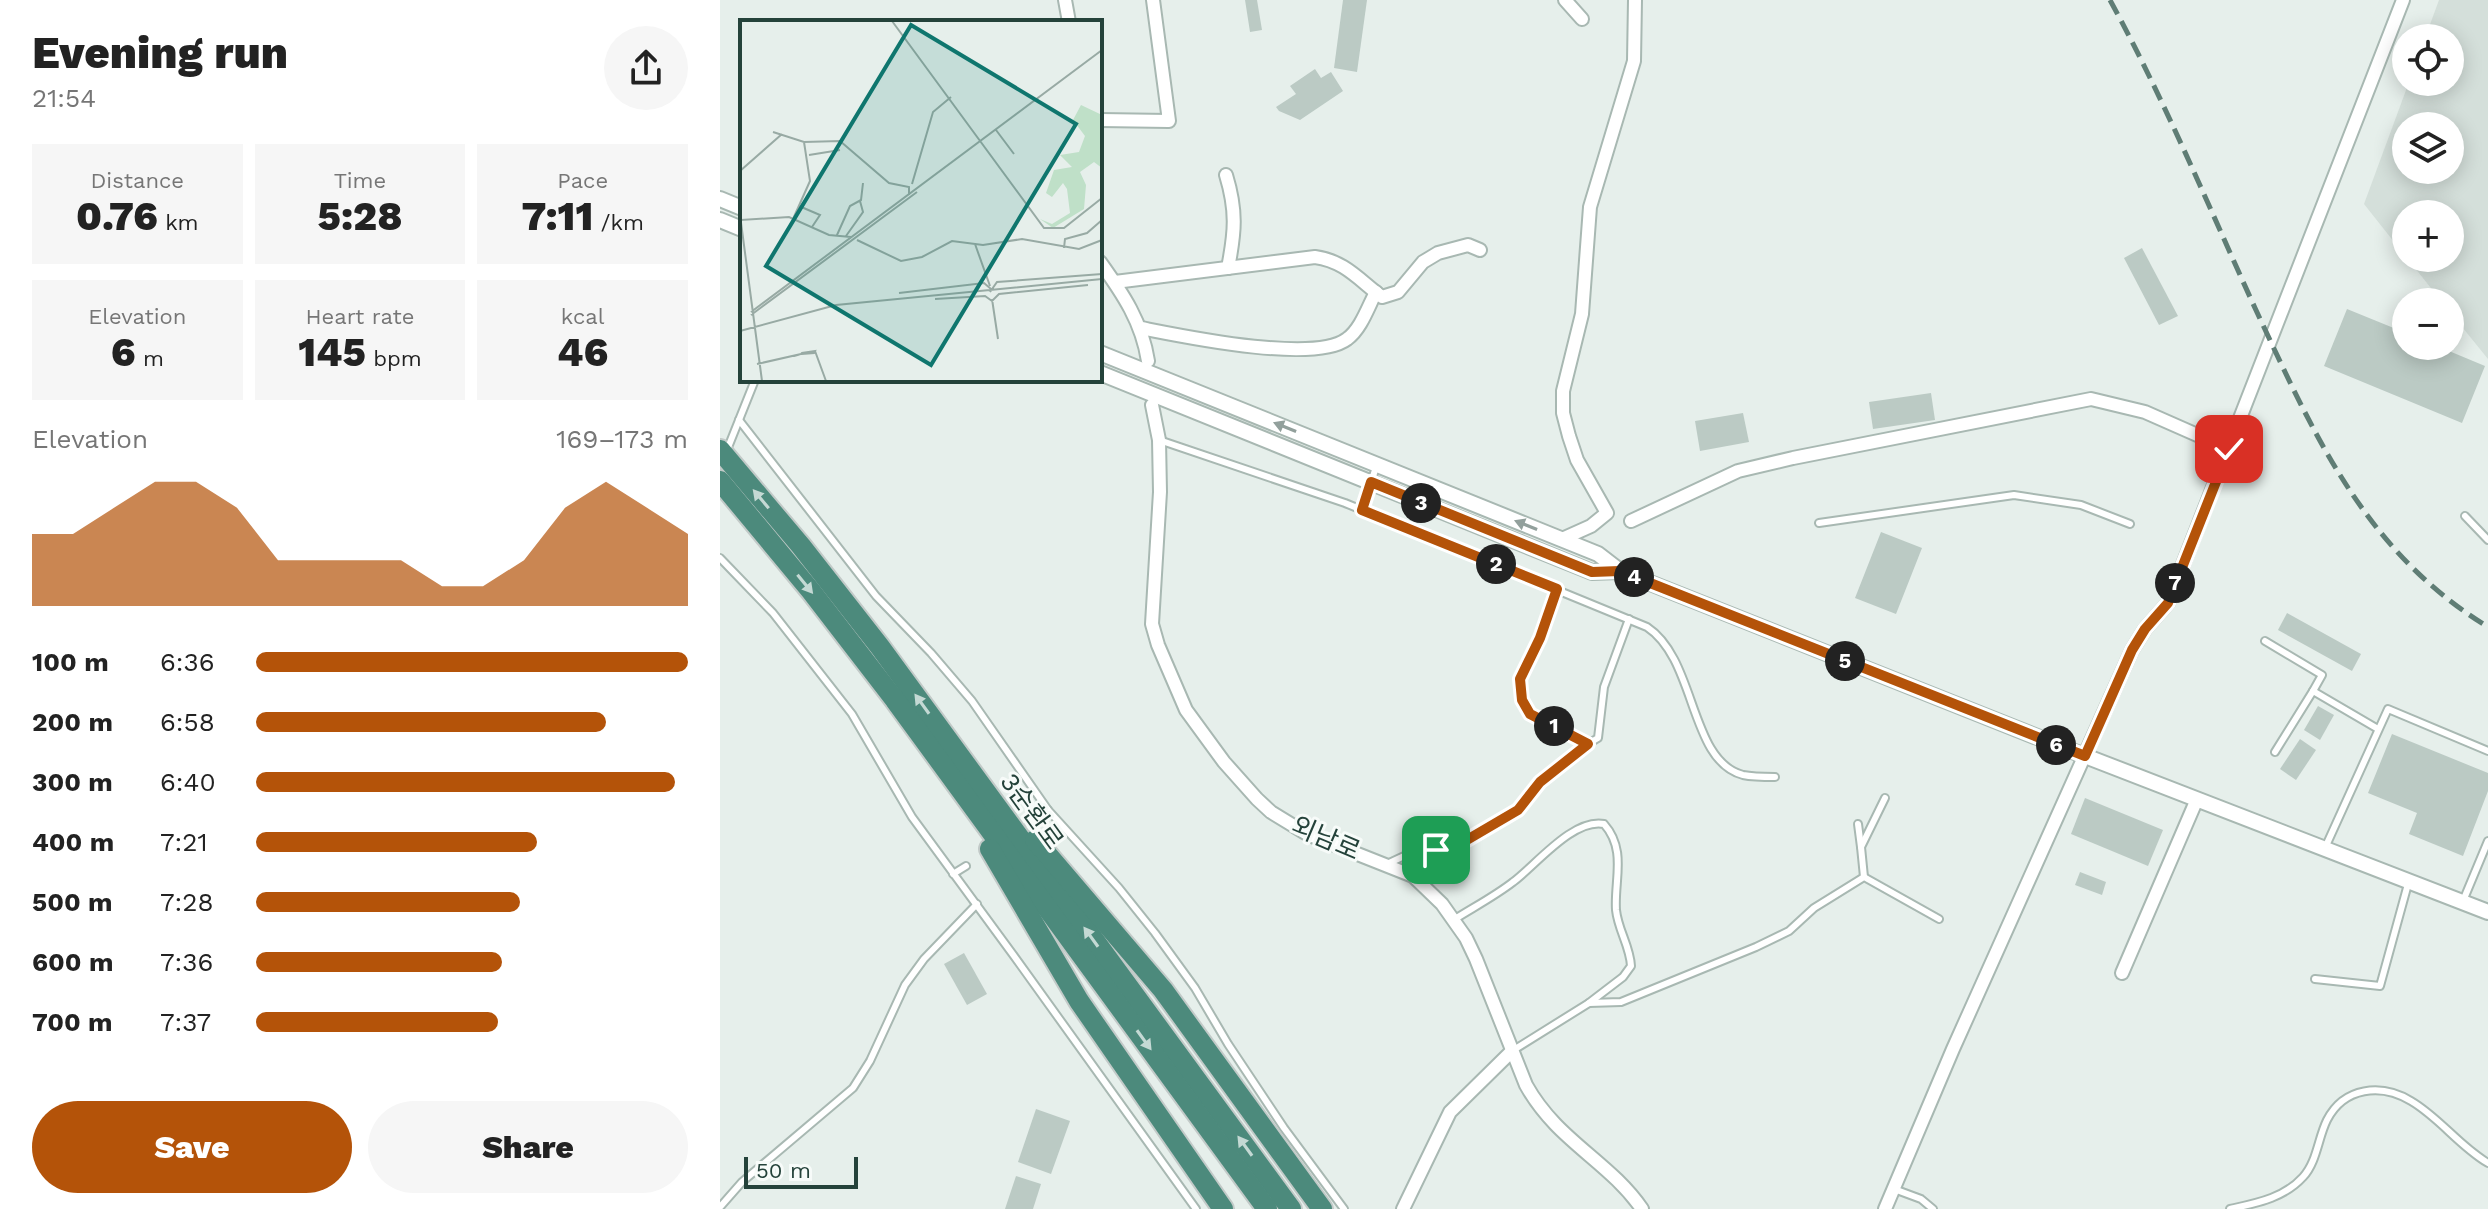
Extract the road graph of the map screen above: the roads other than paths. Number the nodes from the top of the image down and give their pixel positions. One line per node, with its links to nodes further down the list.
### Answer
1 (1065, 0): 7 (street)
2 (1153, 0): 8 (street)
3 (1565, 0): 6 (street)
4 (1635, 0): 37 (street)
5 (2403, 0): 27 (street)
6 (1582, 19)
7 (1069, 20)
8 (1102, 120)
9 (1226, 175): 16 (street)
10 (720, 199): 11 (street)
11 (740, 207)
12 (720, 220): 13 (street)
13 (740, 228)
14 (1480, 250): 18 (street)
15 (1102, 265): 17 (street)
16 (1228, 268): 17 (street); 18 (street)
17 (1115, 282): 19 (street)
18 (1376, 292): 19 (street)
19 (1141, 328): 21 (street)
20 (1102, 354): 29 (street, one-way to 20)
21 (1148, 361)
22 (1102, 374): 31 (street)
23 (754, 382): 25 (lane)
24 (1152, 405): 26 (street, 외남로)
25 (739, 420): 28 (lane); 54 (lane)
26 (1159, 440): 32 (lane); 60 (street, 외남로)
27 (2229, 449): 34 (street); 50 (street)
28 (724, 450): 47 (highway, 3순환로, one-way to 28)
29 (1377, 464): 31 (lane); 37 (street, one-way to 29)
30 (720, 481): 47 (highway, 3순환로, one-way to 47)
31 (1371, 482): 32 (lane); 40 (street)
32 (1362, 510): 41 (lane)
33 (2465, 516): 38 (lane)
34 (1631, 521)
35 (1819, 523): 36 (lane)
36 (2130, 524)
37 (1562, 539): 40 (street)
38 (2488, 540)
39 (720, 558): 62 (lane)
40 (1620, 571): 50 (street)
41 (1557, 589): 42 (lane); 46 (lane)
42 (1629, 619): 46 (lane); 51 (lane)
43 (2265, 641): 44 (lane)
44 (2313, 691): 45 (lane); 49 (lane)
45 (2378, 729): 48 (lane); 59 (lane)
46 (1588, 744): 60 (lane)
47 (941, 747): 78 (highway); 79 (highway, 3순환로, one-way to 79); 80 (highway, 3순환로, one-way to 47); 81 (highway)
48 (2488, 751)
49 (2275, 752)
50 (2085, 756): 53 (street); 75 (street)
51 (1775, 777)
52 (1885, 798): 58 (lane)
53 (2197, 799): 59 (street); 70 (street)
54 (1048, 810): 55 (lane); 82 (lane)
55 (1029, 822)
56 (1858, 824): 58 (lane)
57 (2488, 841): 65 (lane)
58 (1861, 847): 63 (lane)
59 (2325, 848): 64 (street)
60 (1387, 864): 68 (street, 외남로)
61 (966, 866): 62 (lane)
62 (953, 874): 66 (lane)
63 (1864, 877): 69 (lane); 72 (lane)
64 (2409, 880): 65 (street); 71 (lane)
65 (2462, 901): 67 (street)
66 (977, 904): 76 (lane); 77 (lane)
67 (2488, 912)
68 (1455, 919): 72 (lane); 73 (street, 외남로)
69 (1939, 919)
70 (2122, 973)
71 (2315, 979)
72 (1589, 1003): 73 (lane)
73 (1512, 1051): 83 (street); 84 (street, 외남로)
74 (2488, 1163): 87 (lane)
75 (1893, 1189): 85 (street); 86 (lane)
76 (720, 1207)
77 (1196, 1209)
78 (1223, 1209)
79 (1267, 1209)
80 (1291, 1209)
81 (1322, 1209)
82 (1344, 1209)
83 (1403, 1209)
84 (1642, 1209)
85 (1885, 1209)
86 (1933, 1209)
87 (2230, 1209)

